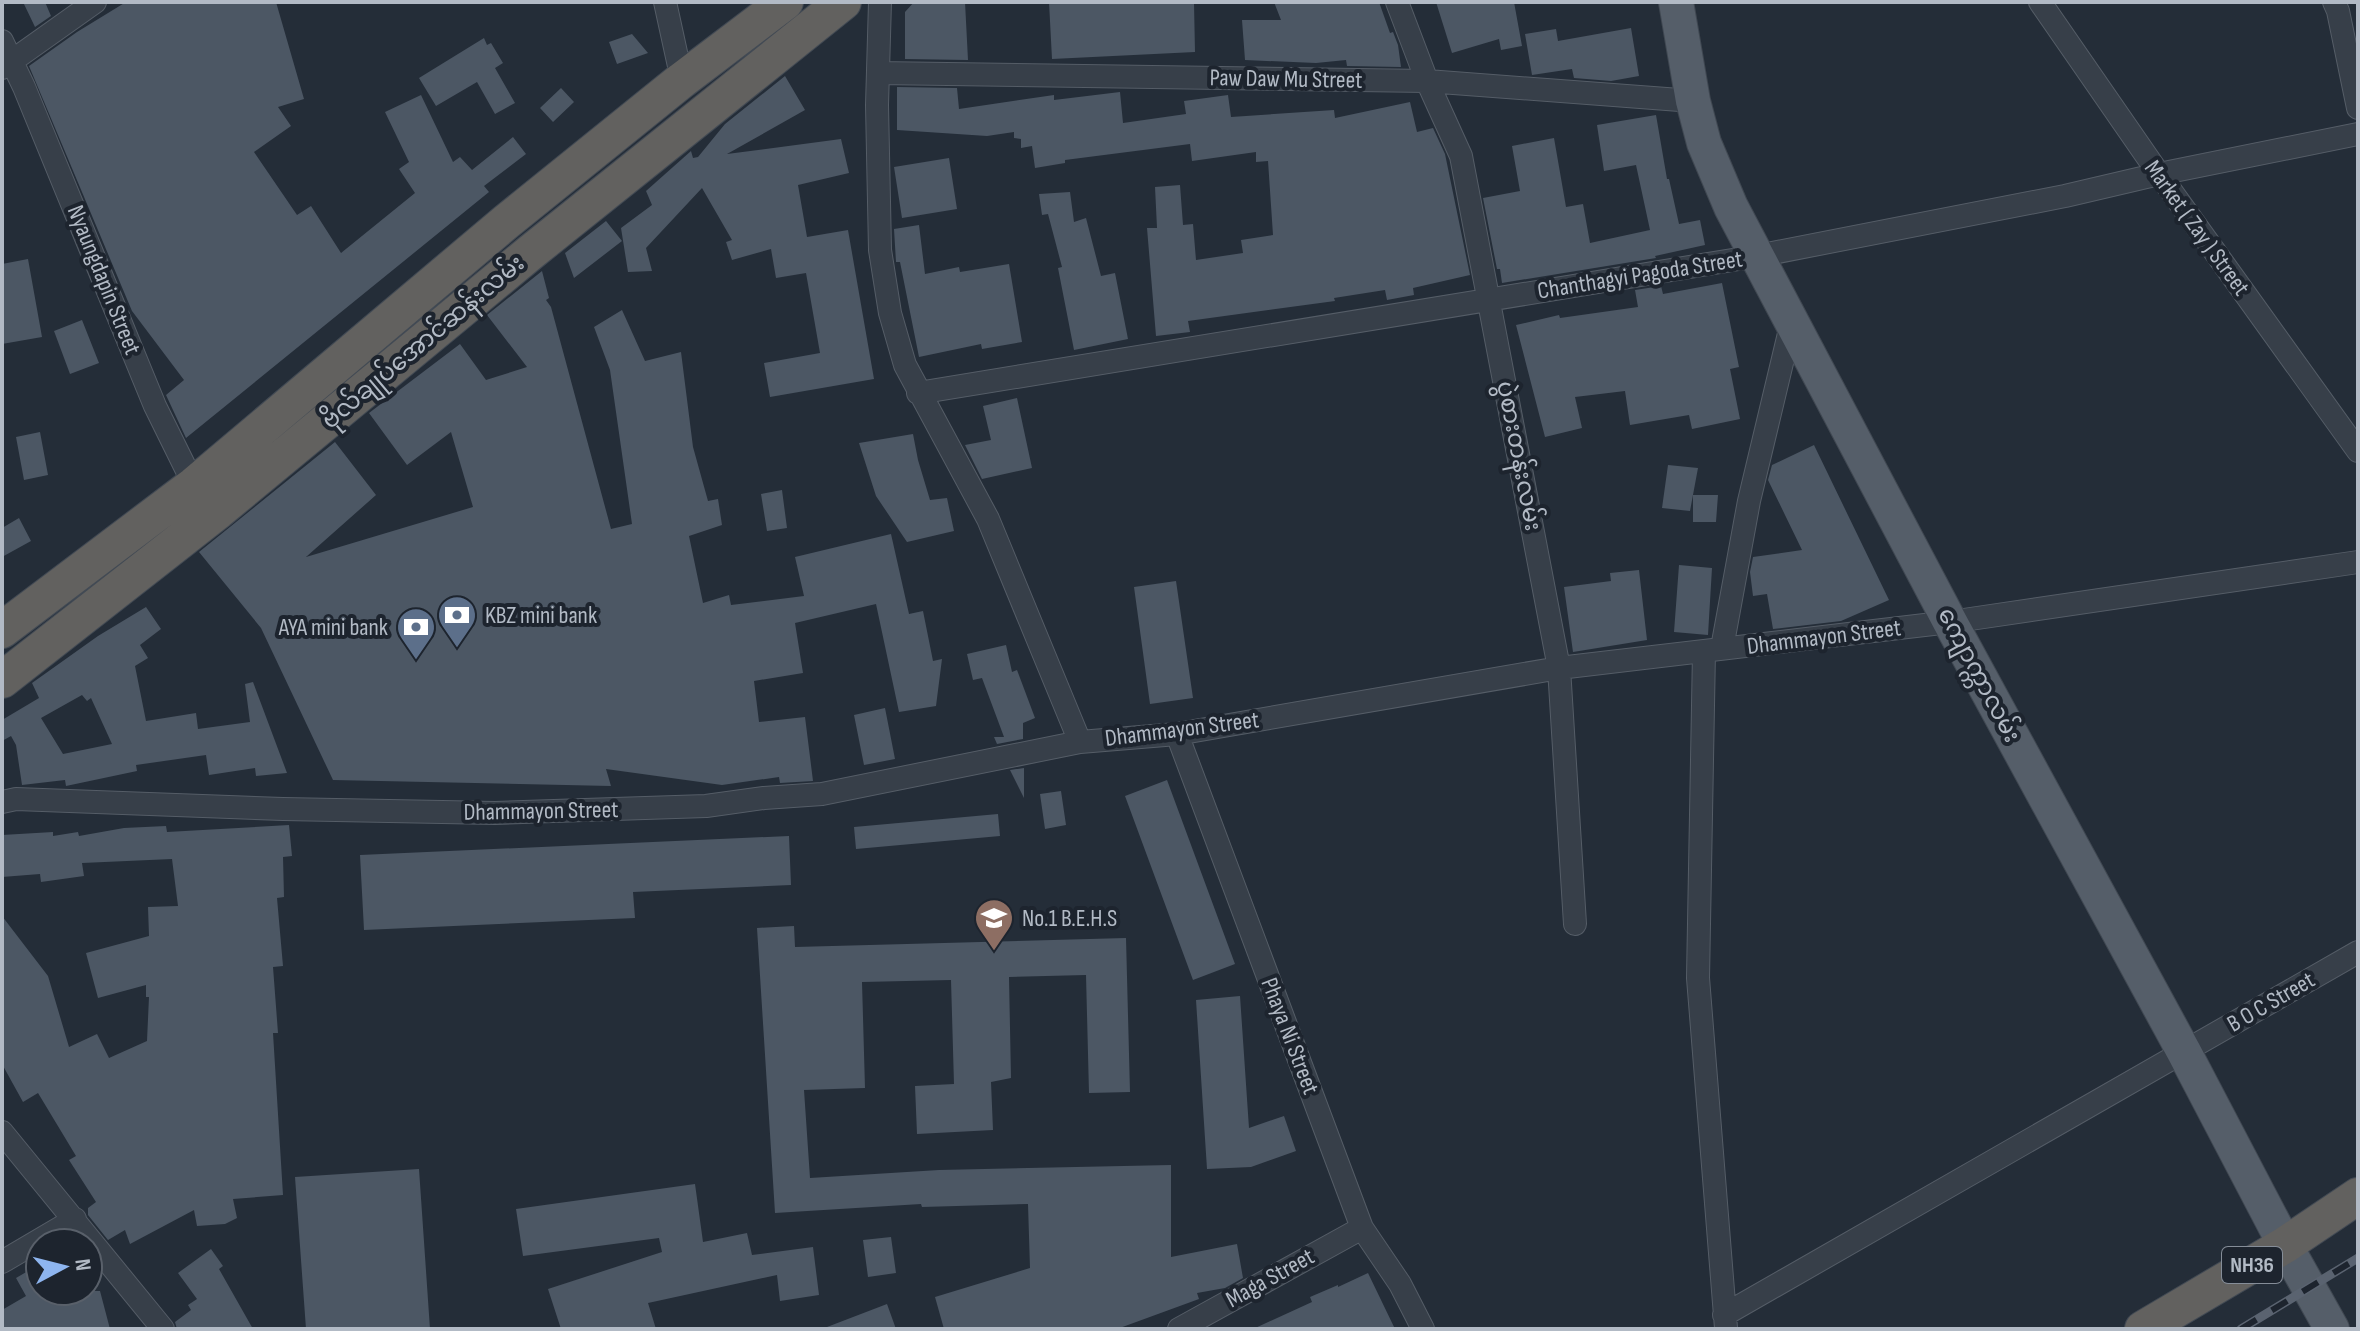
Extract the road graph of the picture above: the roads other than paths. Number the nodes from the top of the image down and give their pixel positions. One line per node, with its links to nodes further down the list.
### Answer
1 (95, 2): 10 (street)
2 (665, 2): 12 (street)
3 (785, 2): 12 (highway, ဗိုလ်ချုပ်အောင်ဆန်းလမ်း)
4 (843, 2): 24 (highway, ဗိုလ်ချုပ်အောင်ဆန်းလမ်း)
5 (880, 2): 11 (street)
6 (1397, 2): 13 (street, ပွဲစားတန်းလမ်း)
7 (1676, 2): 14 (main road, ကျောက္ကာလမ်း)
8 (2040, 2): 17 (street, Market ( Zay ) Street)
9 (2334, 2): 15 (street)
10 (5, 57): 23 (street, Nyaungdapin Street)
11 (878, 73): 13 (street, Paw Daw Mu Street); 21 (street)
12 (682, 80): 23 (highway, ဗိုလ်ချုပ်အောင်ဆန်းလမ်း)
13 (1427, 81): 14 (street, Paw Daw Mu Street); 19 (street, ပွဲစားတန်းလမ်း)
14 (1693, 101): 18 (main road, ကျောက္ကာလမ်း)
15 (2358, 108)
16 (2358, 134): 17 (street, Chanthagyi Pagoda Street)
17 (2159, 174): 18 (street, Chanthagyi Pagoda Street); 22 (street, Market ( Zay ) Street)
18 (1757, 256): 19 (street, Chanthagyi Pagoda Street); 20 (main road, ကျောက္ကာလမ်း)
19 (1488, 299): 21 (street, Chanthagyi Pagoda Street); 29 (street, ပွဲစားတန်းလမ်း)
20 (1792, 321): 26 (main road, ကျောက္ကာလမ်း); 28 (street)
21 (918, 393): 32 (street)
22 (2358, 451)
23 (194, 485): 24 (street, Nyaungdapin Street); 27 (highway, ဗိုလ်ချုပ်အောင်ဆန်းလမ်း)
24 (218, 511): 30 (highway, ဗိုလ်ချုပ်အောင်ဆန်းလမ်း)
25 (2358, 562): 26 (street, Dhammayon Street)
26 (1950, 622): 28 (street, Dhammayon Street); 36 (main road, ကျောက္ကာလမ်း)
27 (2, 630)
28 (1713, 650): 29 (street, Dhammayon Street); 43 (street)
29 (1559, 668): 31 (street, Dhammayon Street); 34 (street, ပွဲစားတန်းလမ်း)
30 (2, 680)
31 (1177, 734): 32 (street, Dhammayon Street); 40 (street, Phaya Ni Street)
32 (1080, 742): 33 (street, Dhammayon Street)
33 (2, 802)
34 (1575, 924)
35 (2358, 952): 36 (street, B O C Street)
36 (2184, 1052): 41 (main road, ကျောက္ကာလမ်း); 43 (street, B O C Street)
37 (2, 1132): 39 (street)
38 (2358, 1196): 41 (highway, NH36)
39 (75, 1219): 42 (street); 44 (street)
40 (1362, 1228): 45 (street, Maga Street); 46 (street, Phaya Ni Street)
41 (2285, 1245): 47 (highway, NH36); 48 (main road, ကျောက္ကာလမ်း)
42 (2, 1262)
43 (1725, 1322)
44 (163, 1329)
45 (1179, 1329)
46 (1423, 1329)
47 (2143, 1329)
48 (2332, 1329)

